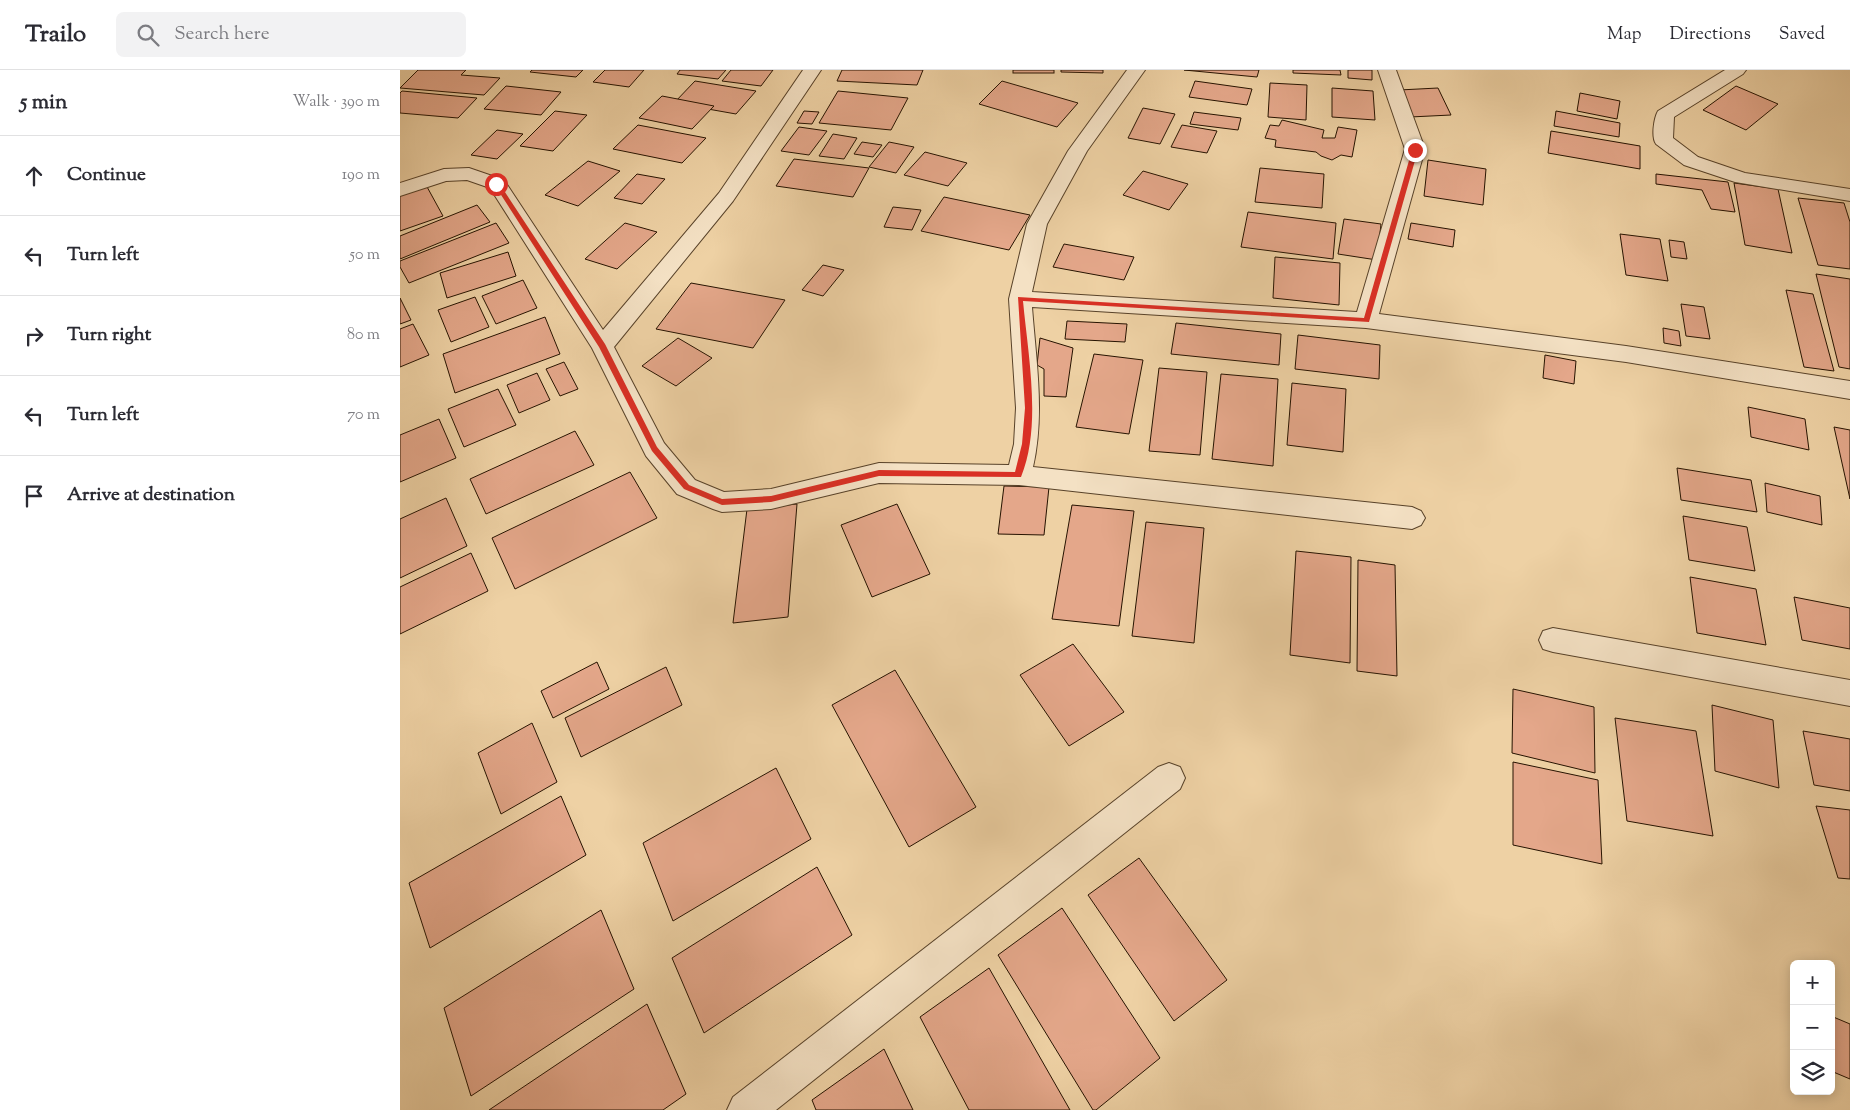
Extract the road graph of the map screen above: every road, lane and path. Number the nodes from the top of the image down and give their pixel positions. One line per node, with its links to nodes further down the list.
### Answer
1 (812, 70): 9 (street)
2 (1136, 70): 7 (street)
3 (1388, 70): 8 (street)
4 (1737, 70): 6 (street)
5 (400, 190): 9 (street)
6 (1850, 195)
7 (1020, 299): 8 (street); 11 (street)
8 (1366, 320): 10 (street)
9 (602, 346): 11 (street)
10 (1850, 390)
11 (1018, 475): 12 (street)
12 (1412, 518)
13 (1553, 640): 14 (street)
14 (1850, 693)
15 (1169, 778): 16 (street)
16 (746, 1110)

